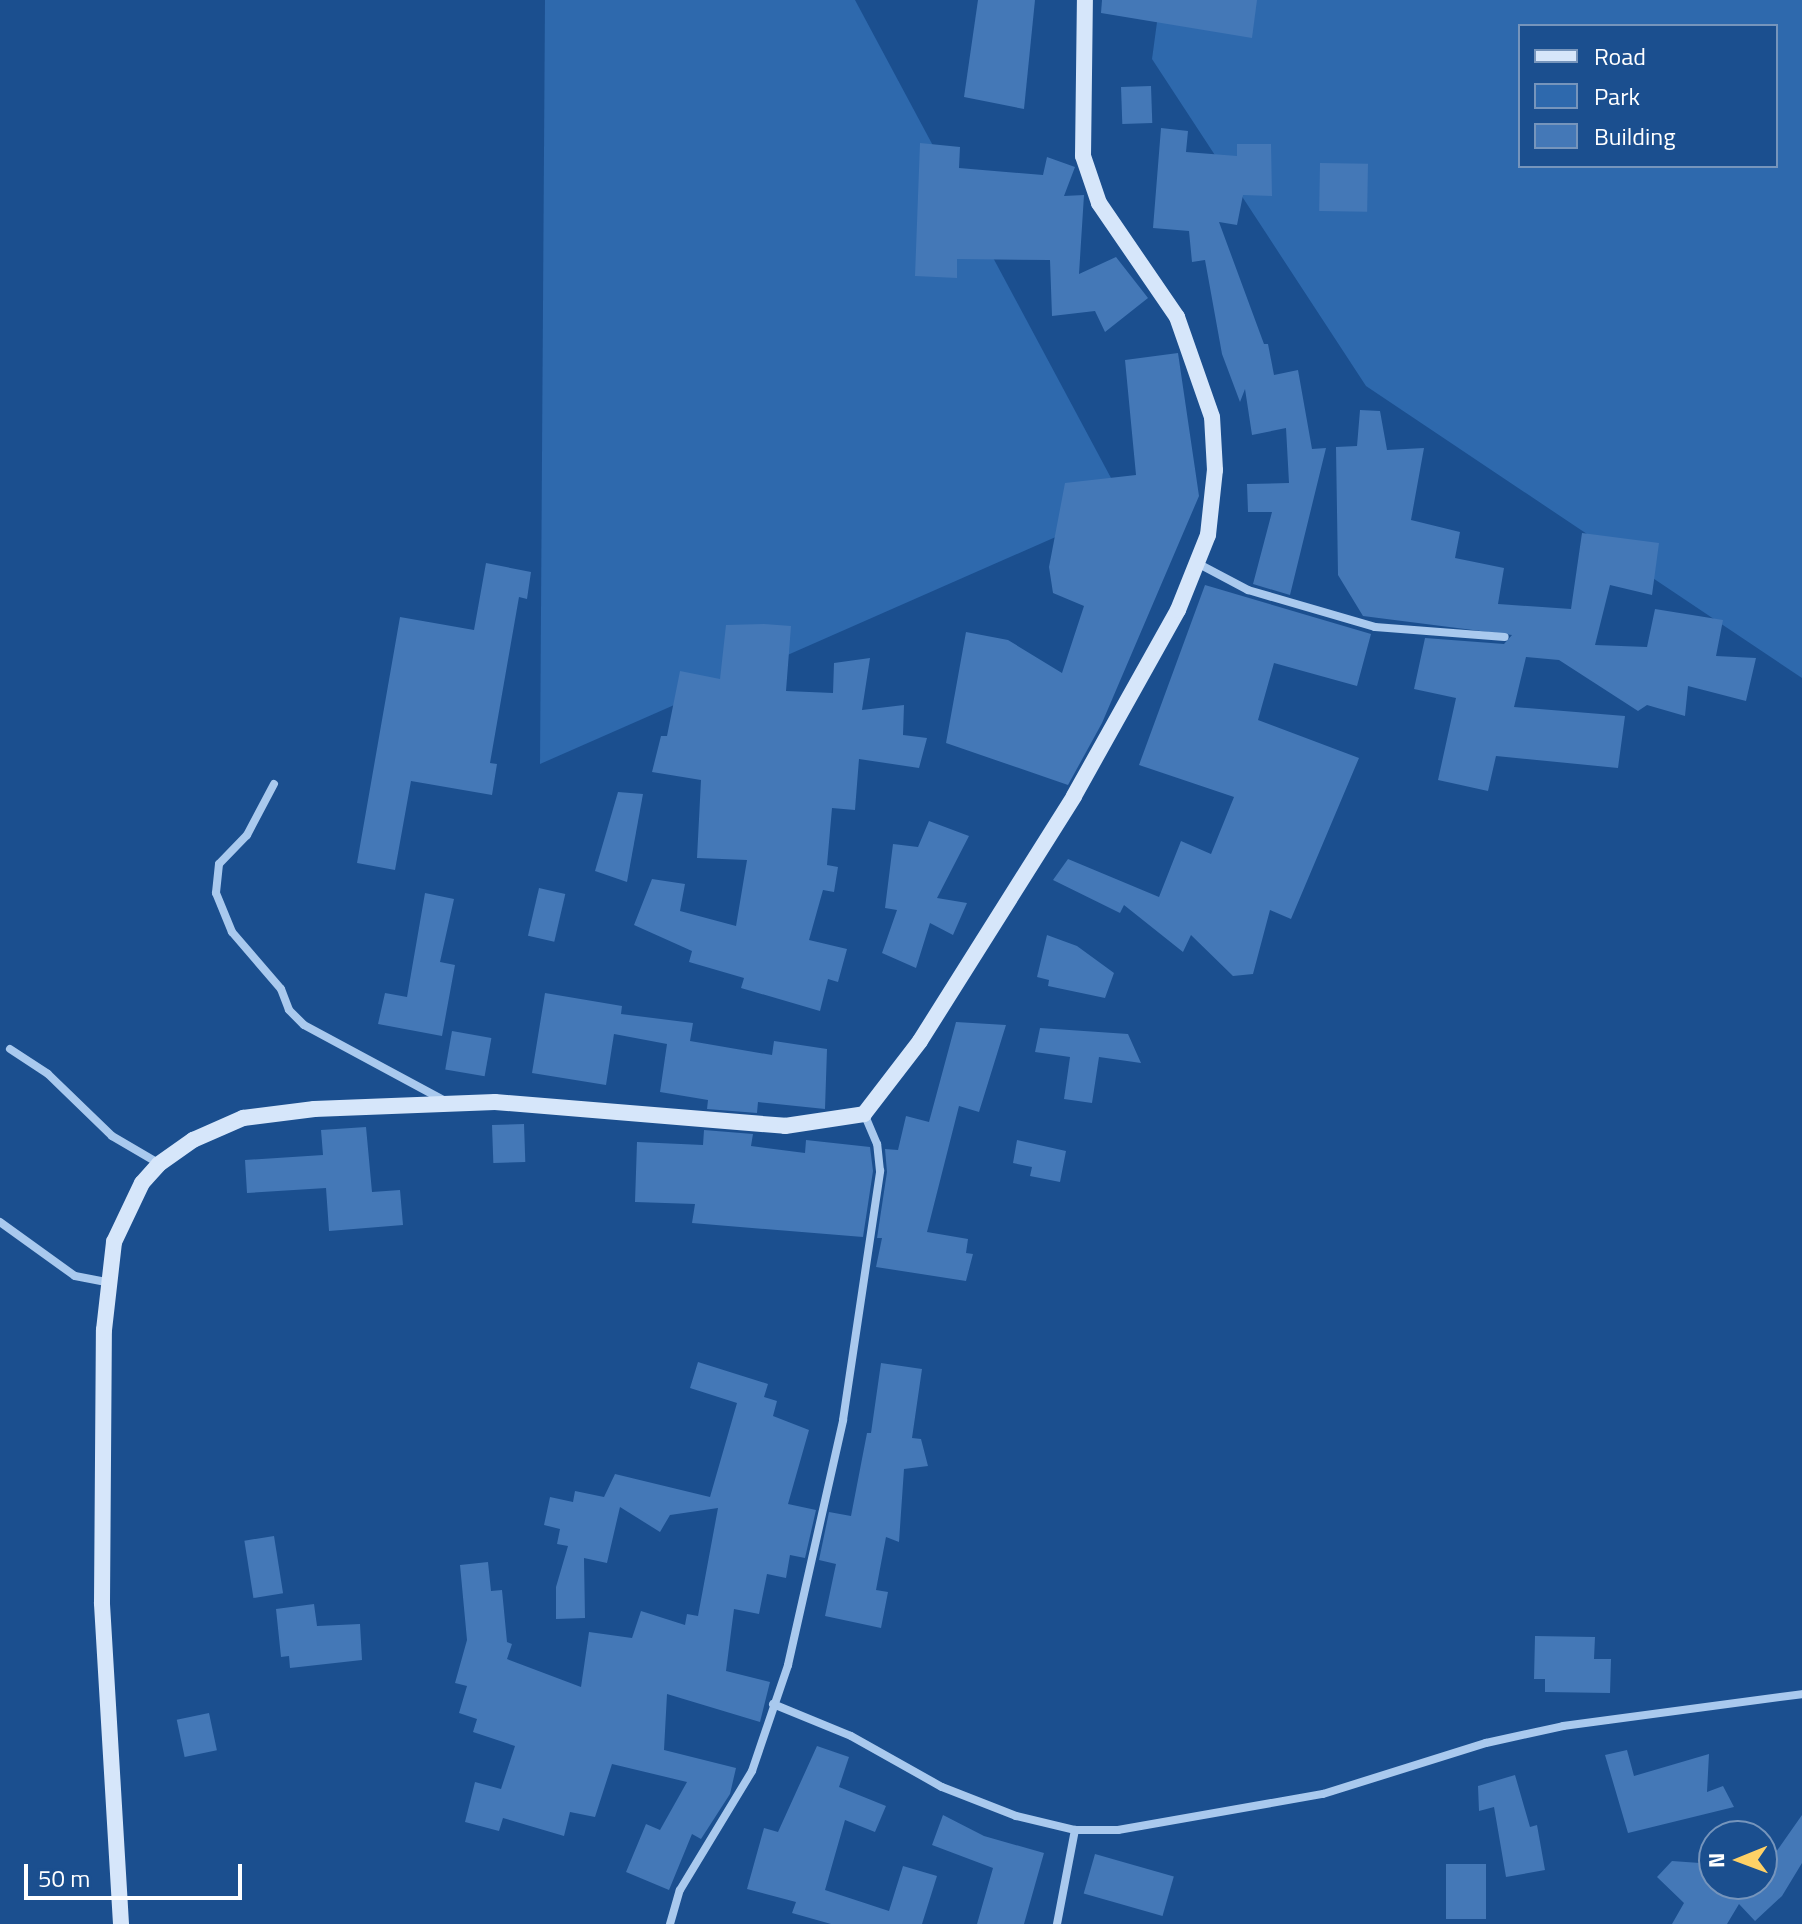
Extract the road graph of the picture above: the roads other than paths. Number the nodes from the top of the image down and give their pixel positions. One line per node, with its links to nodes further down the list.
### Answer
1 (1085, 0): 2 (main road)
2 (1196, 563): 3 (street); 7 (main road)
3 (1505, 637)
4 (274, 784): 6 (street)
5 (10, 1049): 8 (street)
6 (449, 1103): 7 (main road); 8 (main road)
7 (864, 1114): 12 (street)
8 (159, 1164): 10 (main road)
9 (0, 1222): 10 (street)
10 (107, 1282): 14 (main road)
11 (1802, 1694): 13 (street)
12 (773, 1704): 13 (street); 15 (street)
13 (1075, 1830): 16 (street)
14 (121, 1924)
15 (670, 1924)
16 (1057, 1924)

